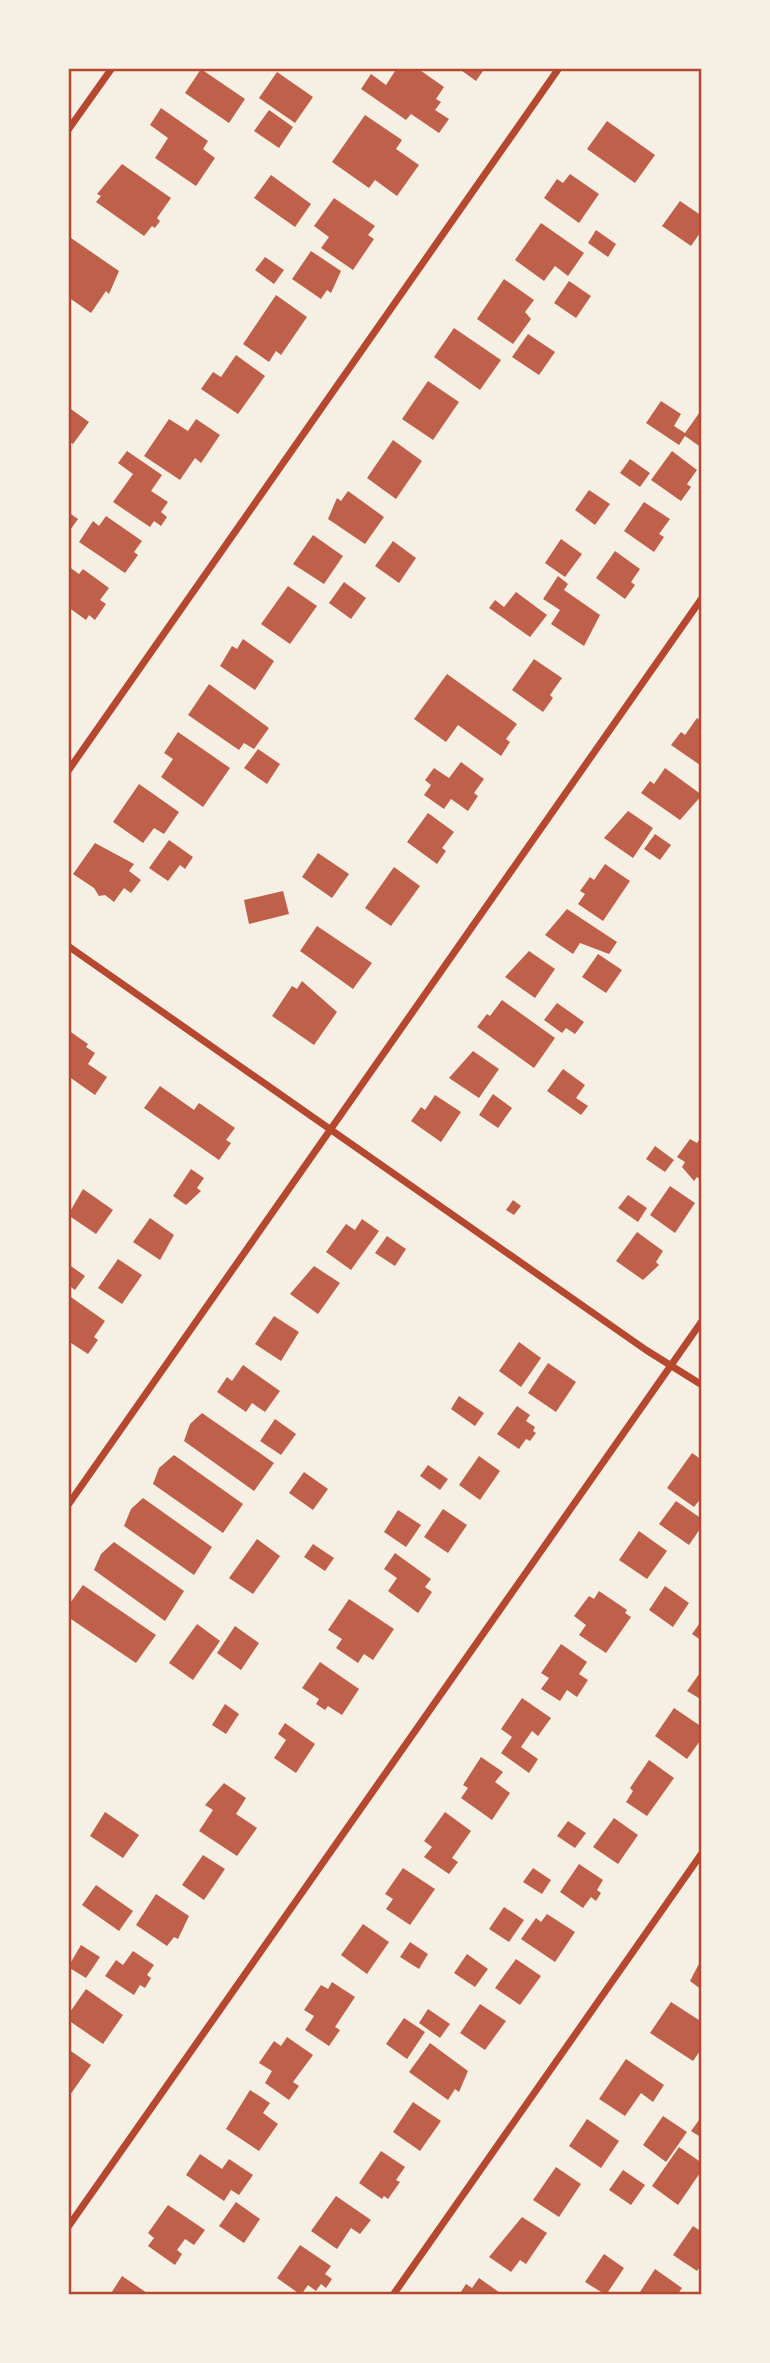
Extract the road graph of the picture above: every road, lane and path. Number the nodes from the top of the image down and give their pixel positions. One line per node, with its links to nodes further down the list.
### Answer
1 (111, 68): 3 (street)
2 (559, 68): 5 (street)
3 (68, 130)
4 (702, 598): 7 (street)
5 (68, 771)
6 (68, 946): 7 (street)
7 (331, 1130): 9 (street); 11 (street)
8 (702, 1321): 9 (street)
9 (670, 1366): 10 (street); 13 (street)
10 (702, 1385)
11 (68, 1505)
12 (702, 1853): 14 (street)
13 (68, 2227)
14 (393, 2295)

